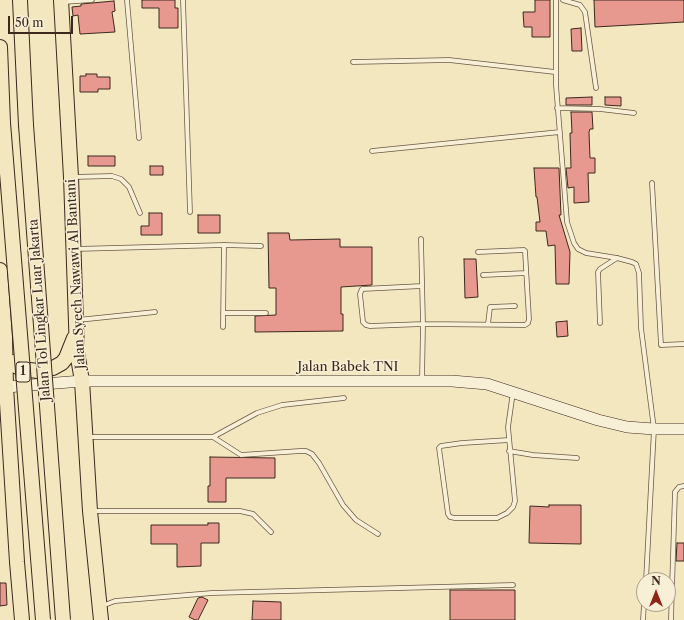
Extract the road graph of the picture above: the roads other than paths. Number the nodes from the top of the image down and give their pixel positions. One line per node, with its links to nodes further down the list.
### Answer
1 (20, 0): 65 (highway, Jalan Tol Lingkar Luar Jakarta / 1, bridge)
2 (92, 0): 7 (lane)
3 (127, 0): 15 (lane)
4 (183, 0): 20 (lane)
5 (556, 0): 10 (lane)
6 (564, 0): 11 (lane)
7 (61, 1): 17 (highway, Jalan Syech Nawawi Al Bantani)
8 (0, 47): 64 (highway, Jalan Tol Lingkar Luar Jakarta / 1, bridge)
9 (353, 62): 10 (lane)
10 (555, 72): 12 (lane)
11 (596, 88)
12 (557, 108): 13 (lane); 14 (lane)
13 (634, 113)
14 (560, 132): 16 (lane); 26 (lane)
15 (139, 138)
16 (372, 151)
17 (71, 177): 19 (lane); 24 (highway, Jalan Syech Nawawi Al Bantani)
18 (652, 183): 42 (lane)
19 (140, 212)
20 (190, 212)
21 (421, 239): 30 (lane)
22 (224, 245): 23 (lane); 24 (lane); 35 (lane)
23 (261, 246)
24 (74, 249): 39 (highway, Jalan Syech Nawawi Al Bantani)
25 (478, 252): 28 (lane)
26 (617, 258): 36 (lane); 49 (lane)
27 (0, 270): 31 (highway)
28 (526, 273): 29 (lane); 38 (lane)
29 (482, 275)
30 (422, 286): 37 (lane); 37 (lane)
31 (0, 288): 41 (highway)
32 (515, 306): 38 (lane)
33 (154, 312): 39 (lane)
34 (266, 313): 35 (lane)
35 (223, 314): 40 (lane)
36 (600, 323)
37 (423, 324): 38 (lane); 43 (lane)
38 (488, 324)
39 (76, 326): 41 (highway); 44 (highway, Jalan Syech Nawawi Al Bantani)
40 (223, 327)
41 (5, 338): 45 (highway)
42 (684, 344)
43 (422, 380): 44 (street, Jalan Babek TNI); 46 (street, Jalan Babek TNI)
44 (82, 381): 45 (street, Jalan Babek TNI); 51 (highway, Jalan Syech Nawawi Al Bantani)
45 (6, 387): 48 (highway)
46 (513, 392): 49 (street, Jalan Babek TNI); 53 (lane)
47 (344, 398): 52 (lane)
48 (4, 404): 63 (highway)
49 (654, 429): 50 (street, Jalan Babek TNI); 60 (lane)
50 (684, 429)
51 (85, 437): 52 (lane); 57 (highway, Jalan Syech Nawawi Al Bantani)
52 (213, 437): 59 (lane)
53 (509, 440): 54 (lane); 54 (lane)
54 (509, 451): 55 (lane)
55 (577, 458)
56 (684, 486): 66 (lane)
57 (90, 511): 58 (lane); 62 (highway, Jalan Syech Nawawi Al Bantani)
58 (271, 532)
59 (378, 534)
60 (646, 572)
61 (513, 585): 62 (lane)
62 (100, 614)
63 (22, 620)
64 (43, 620)
65 (63, 620)
66 (671, 620)

